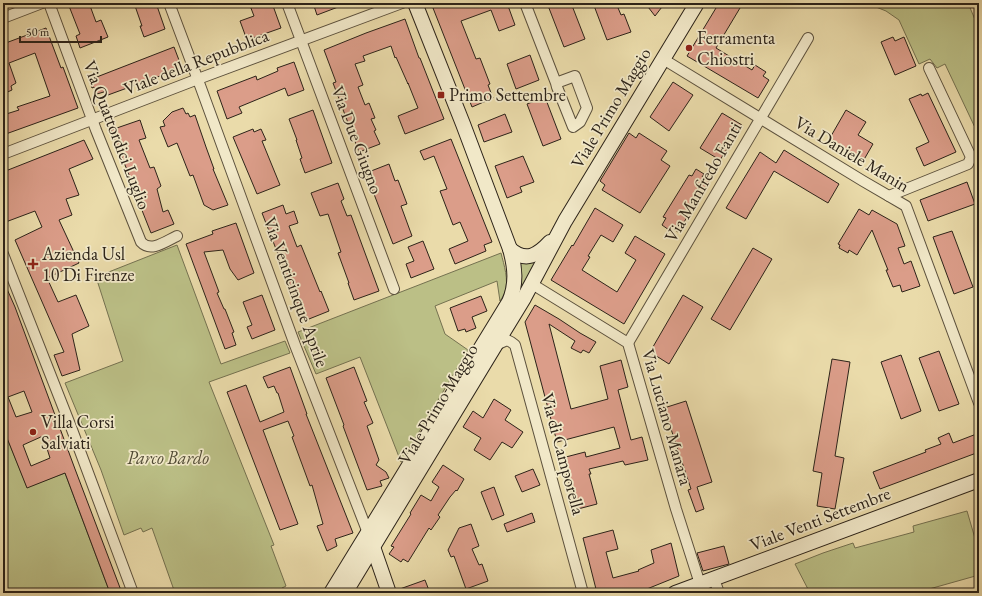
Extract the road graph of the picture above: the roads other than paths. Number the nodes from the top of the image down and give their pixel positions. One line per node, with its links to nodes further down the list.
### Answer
1 (42, 3): 9 (street)
2 (48, 3): 17 (street, Via Quattordici Luglio)
3 (169, 3): 14 (street, Via Venticinque Aprile)
4 (287, 3): 11 (street, Via Due Giugno)
5 (402, 3): 11 (street, Viale della Repubblica)
6 (415, 3): 22 (main road)
7 (525, 3): 15 (street)
8 (697, 3): 12 (main road, Viale Primo Maggio)
9 (3, 18)
10 (808, 38): 16 (street, Via Manfredo Fanti)
11 (301, 41): 14 (street, Viale della Repubblica); 25 (street, Via Due Giugno)
12 (663, 59): 16 (street, Via Daniele Manin); 20 (main road, Viale Primo Maggio)
13 (929, 68): 19 (street)
14 (198, 79): 17 (street, Viale della Repubblica); 30 (street, Via Venticinque Aprile)
15 (556, 83)
16 (760, 118): 19 (street, Via Daniele Manin); 26 (street, Via Manfredo Fanti)
17 (92, 120): 18 (street, Viale della Repubblica); 21 (street, Via Quattordici Luglio)
18 (3, 154)
19 (889, 196): 28 (street, Via Daniele Manin)
20 (558, 233): 22 (main road, Viale Primo Maggio); 24 (main road, Viale Primo Maggio)
21 (177, 236)
22 (510, 249): 30 (main road, Viale Primo Maggio)
23 (3, 254): 34 (street)
24 (532, 284): 26 (street, Via Luciano Manara); 27 (main road, Viale Primo Maggio)
25 (394, 289)
26 (628, 343): 33 (street, Via Luciano Manara)
27 (496, 345): 31 (main road, Viale Primo Maggio); 38 (street, Via di Camporella)
28 (979, 403)
29 (979, 480): 32 (main road, Viale Venti Settembre)
30 (368, 533): 31 (main road, Via Venticinque Aprile); 35 (main road, Viale Primo Maggio)
31 (373, 547): 36 (main road, Viale Primo Maggio); 37 (main road, Via Venticinque Aprile)
32 (714, 579): 33 (main road, Viale Venti Settembre); 40 (street)
33 (700, 584): 39 (main road, Viale Venti Settembre)
34 (134, 593)
35 (331, 593)
36 (345, 593)
37 (390, 593)
38 (583, 593)
39 (675, 593)
40 (719, 593)

